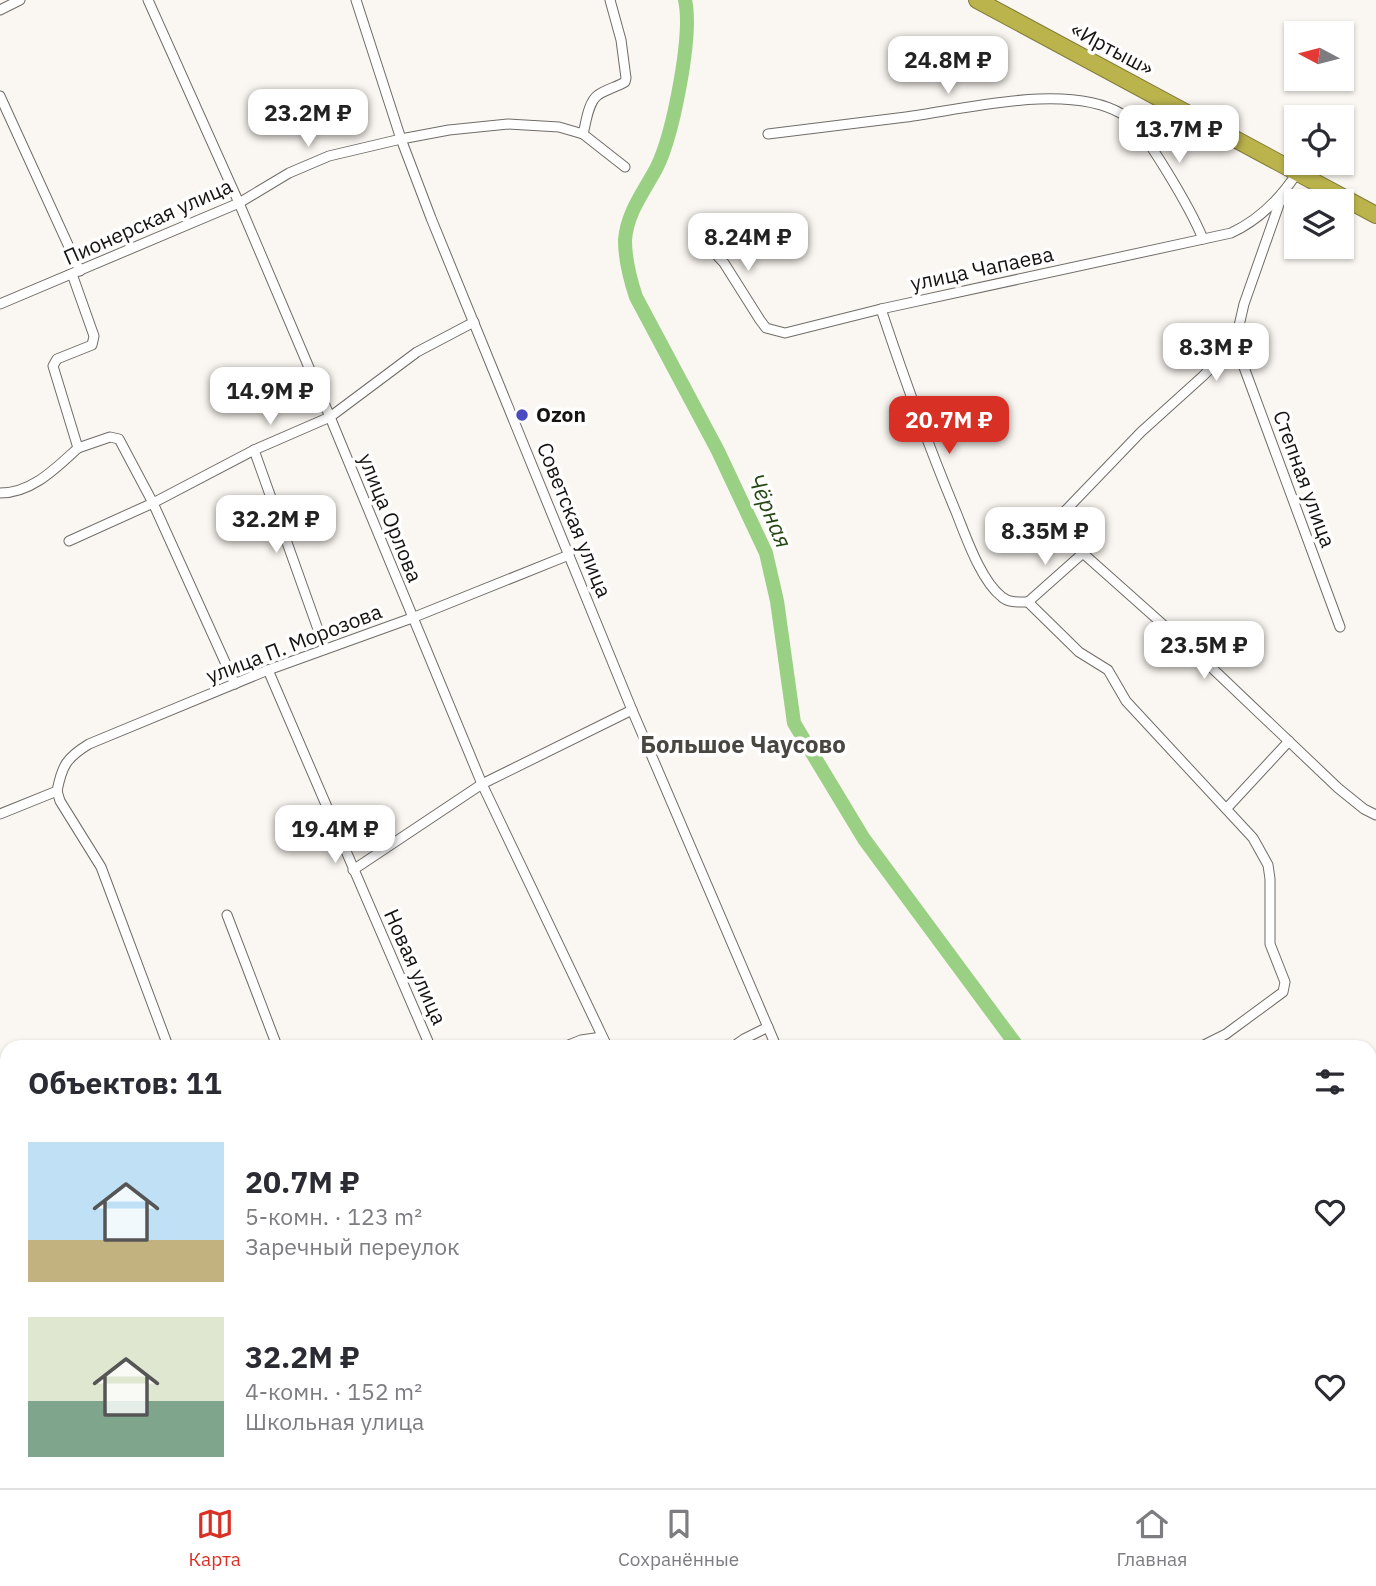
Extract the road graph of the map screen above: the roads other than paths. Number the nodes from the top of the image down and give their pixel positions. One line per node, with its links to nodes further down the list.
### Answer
1 (20, 0): 6 (street)
2 (148, 0): 17 (street, улица Орлова)
3 (356, 0): 11 (street, Советская улица)
4 (610, 0): 9 (street)
5 (976, 0): 12 (highway, «Иртыш»)
6 (0, 9)
7 (0, 96): 8 (street)
8 (4, 117): 21 (street)
9 (583, 134): 11 (street, Пионерская улица); 13 (street, Пионерская улица)
10 (768, 134): 20 (street)
11 (401, 139): 17 (street, Пионерская улица); 24 (street, Советская улица)
12 (1284, 166)
13 (625, 167)
14 (1296, 175): 16 (street, улица Чапаева)
15 (1301, 175): 18 (highway, «Иртыш»)
16 (1282, 196): 20 (street, улица Чапаева); 25 (street)
17 (239, 203): 21 (street, Пионерская улица); 26 (street, улица Орлова)
18 (1376, 215)
19 (697, 234): 23 (street, улица Чапаева)
20 (1203, 239): 23 (street, улица Чапаева)
21 (76, 272): 22 (street, Пионерская улица); 27 (street)
22 (0, 304)
23 (881, 309): 34 (street)
24 (474, 322): 26 (street); 33 (street, Советская улица)
25 (1235, 343): 32 (street); 36 (street, Степная улица)
26 (330, 418): 28 (street); 35 (street, улица Орлова)
27 (78, 448): 29 (street); 30 (street)
28 (254, 450): 30 (street); 37 (street)
29 (0, 493)
30 (153, 503): 31 (street); 39 (street)
31 (69, 541)
32 (1082, 554): 34 (street); 41 (street)
33 (569, 555): 35 (street, улица П. Морозова); 40 (street, Советская улица)
34 (1028, 602): 44 (street)
35 (411, 618): 37 (street, улица П. Морозова); 42 (street, улица Орлова)
36 (1340, 627)
37 (325, 649): 38 (street, улица П. Морозова)
38 (268, 670): 39 (street, улица П. Морозова); 47 (street, Новая улица)
39 (236, 684): 43 (street, улица П. Морозова)
40 (632, 710): 42 (street); 49 (street, Советская улица)
41 (1289, 741): 44 (street); 46 (street)
42 (482, 784): 47 (street); 50 (street, улица Орлова)
43 (57, 791): 45 (street); 51 (street)
44 (1227, 808): 58 (street)
45 (0, 814)
46 (1376, 815)
47 (353, 870): 53 (street, Новая улица)
48 (228, 915): 52 (street)
49 (768, 1027): 56 (street); 57 (street, Советская улица)
50 (603, 1037): 54 (street); 55 (street, улица Орлова)
51 (166, 1040)
52 (275, 1040)
53 (427, 1040)
54 (581, 1040)
55 (604, 1040)
56 (743, 1040)
57 (773, 1040)
58 (1214, 1040)

